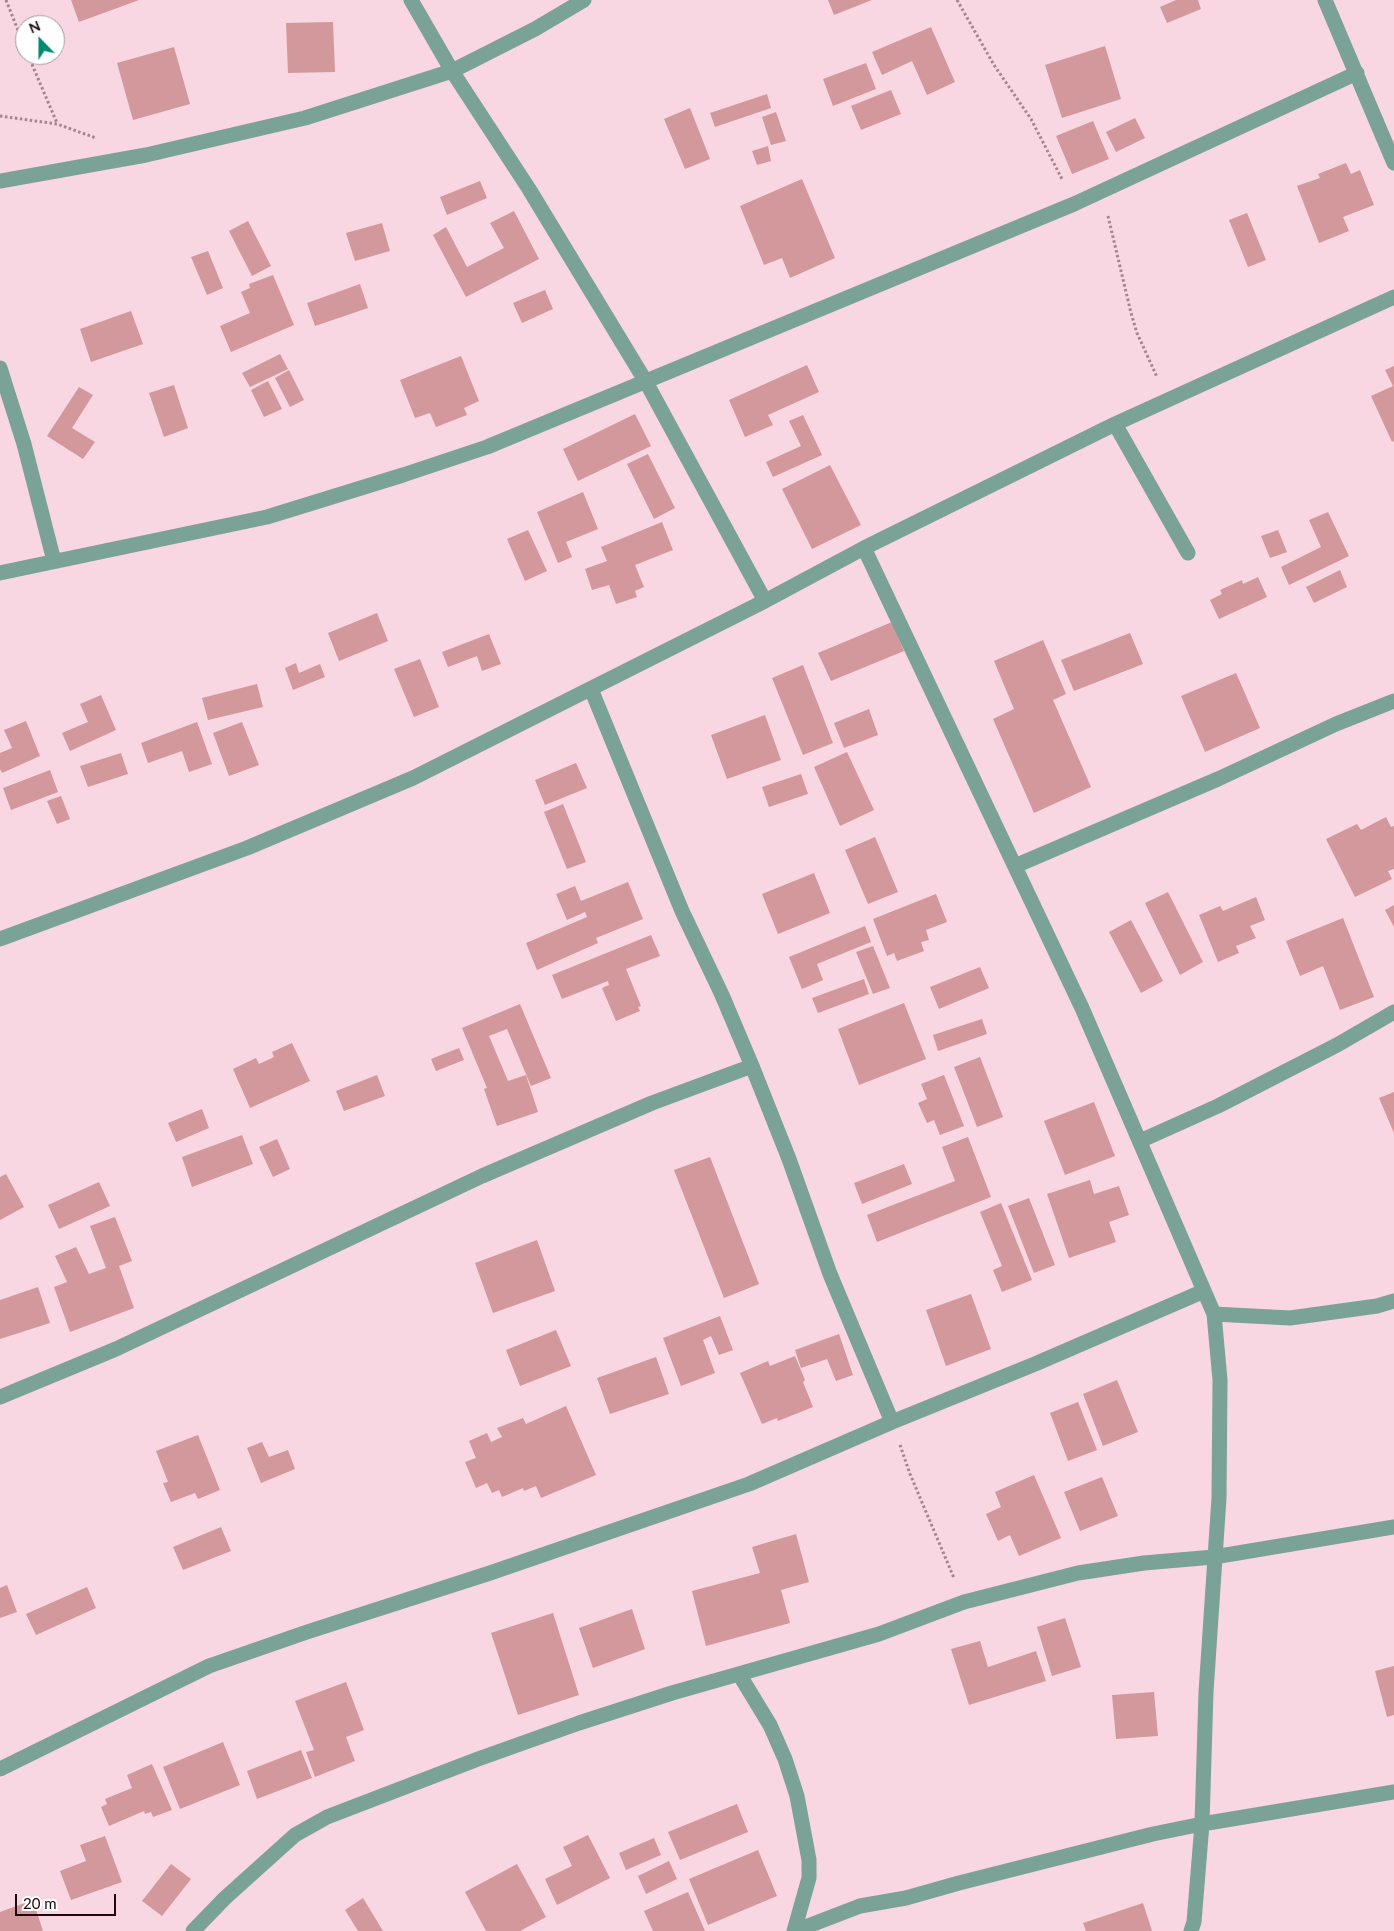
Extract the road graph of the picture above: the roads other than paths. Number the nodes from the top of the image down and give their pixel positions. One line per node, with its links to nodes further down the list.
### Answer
1 (411, 0): 4 (street)
2 (584, 0): 4 (street)
3 (1325, 0): 5 (street)
4 (452, 71): 7 (street); 10 (street)
5 (1357, 74): 6 (street); 10 (street)
6 (1394, 163)
7 (0, 181)
8 (1394, 298): 11 (street)
9 (0, 368): 14 (street)
10 (646, 382): 14 (street); 16 (street)
11 (1115, 424): 12 (street); 13 (street)
12 (864, 548): 16 (street); 19 (street)
13 (1188, 553)
14 (54, 561): 15 (street)
15 (0, 573)
16 (765, 602): 17 (street)
17 (591, 690): 20 (street); 22 (street)
18 (1394, 701): 19 (street)
19 (1014, 866): 23 (street)
20 (0, 939)
21 (1394, 1012): 23 (street)
22 (752, 1066): 27 (street); 28 (street)
23 (1140, 1140): 24 (street)
24 (1204, 1291): 26 (street); 28 (street)
25 (1394, 1301): 26 (street)
26 (1214, 1314): 30 (street)
27 (0, 1398)
28 (892, 1422): 32 (street)
29 (1394, 1527): 30 (street)
30 (1214, 1557): 31 (street); 34 (street)
31 (739, 1674): 35 (street); 36 (street)
32 (0, 1769)
33 (1394, 1792): 34 (street)
34 (1202, 1824): 36 (street); 37 (street)
35 (193, 1931)
36 (794, 1931)
37 (1191, 1931)

